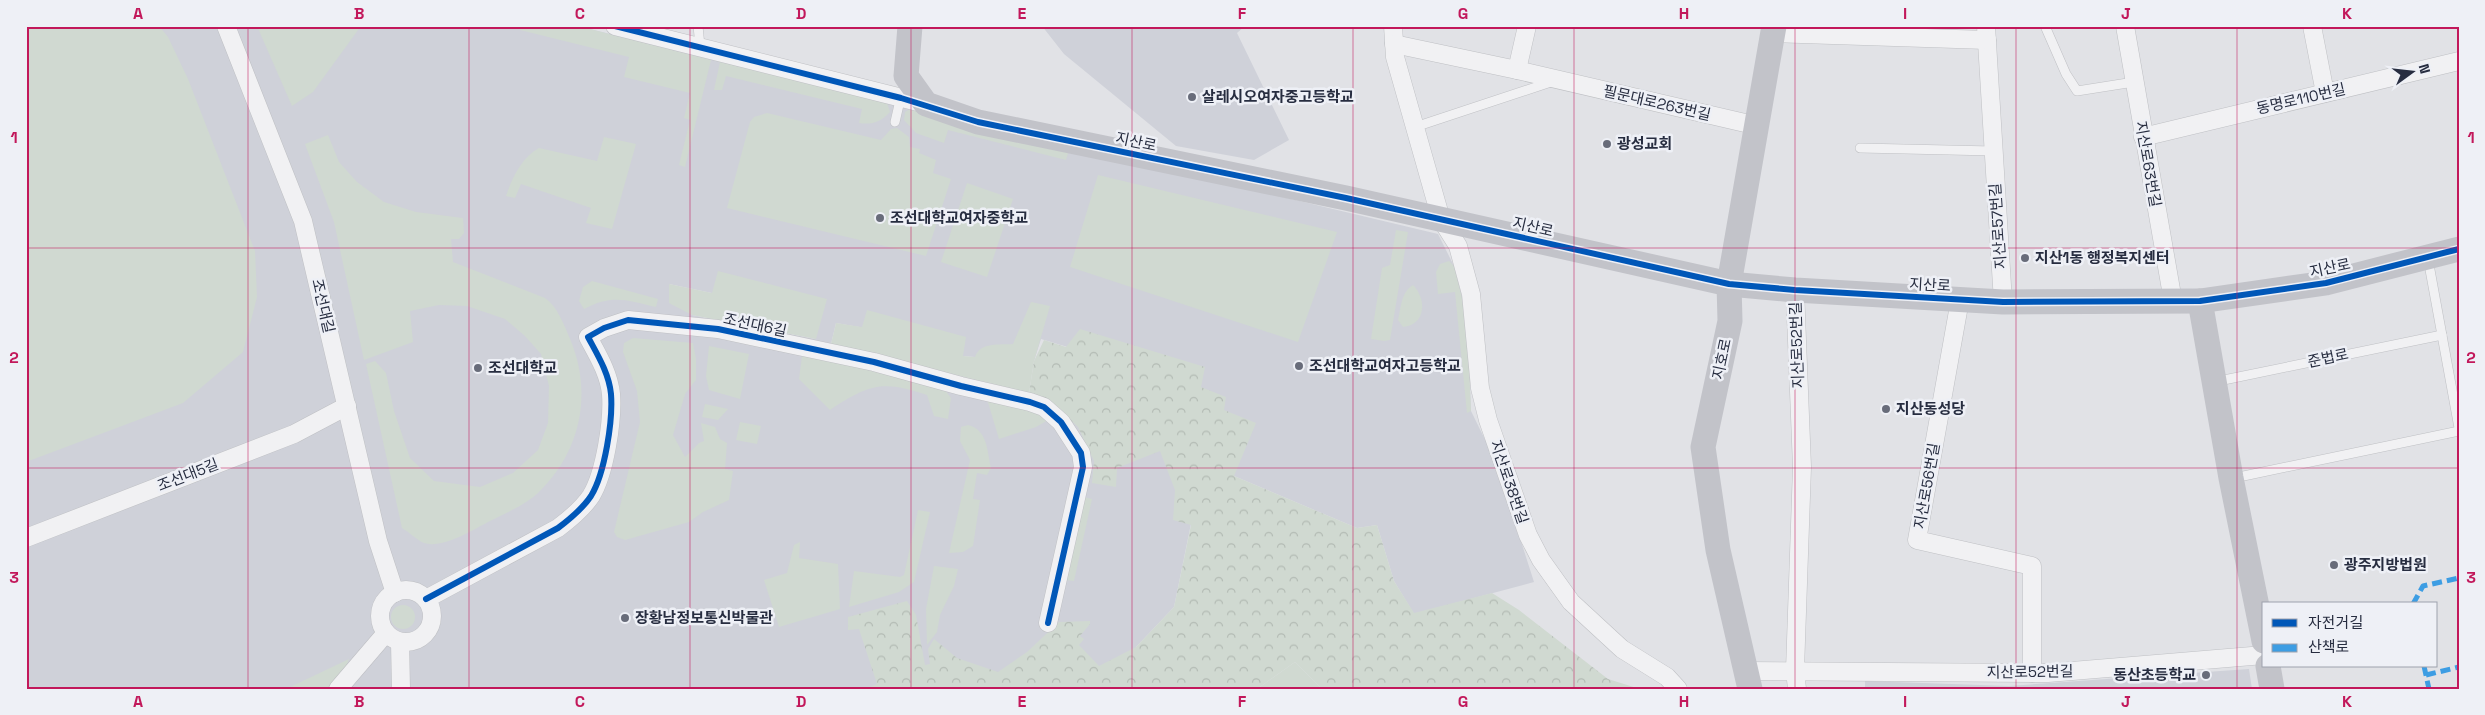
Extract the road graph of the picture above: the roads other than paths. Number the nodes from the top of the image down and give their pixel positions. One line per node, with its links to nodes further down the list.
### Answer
1 (226, 26): 36 (street, 조선대길)
2 (614, 26): 12 (street)
3 (698, 26): 12 (lane)
4 (910, 26): 17 (street)
5 (1527, 26): 14 (street)
6 (2045, 26): 16 (lane)
7 (2125, 26): 16 (street, 지산로63번길)
8 (2312, 26): 18 (street)
9 (1773, 30): 10 (street, 지산로57번길); 20 (street, 지호로)
10 (1987, 33): 24 (street, 지산로57번길)
11 (1393, 35): 14 (street, 필문대로263번길); 21 (street, 필문대로263번길)
12 (700, 46): 17 (street)
13 (2459, 61): 18 (street, 동명로110번길)
14 (1517, 70): 15 (street, 필문대로263번길)
15 (1556, 80): 20 (street, 필문대로263번길); 21 (lane)
16 (2134, 82): 22 (street, 지산로63번길)
17 (903, 87): 19 (lane); 25 (street, 지산로)
18 (2325, 93): 22 (street, 동명로110번길)
19 (895, 122)
20 (1758, 126): 28 (street, 지호로)
21 (1415, 127): 25 (street, 필문대로263번길)
22 (2143, 137): 33 (street, 지산로63번길)
23 (1860, 148): 24 (lane)
24 (1993, 151): 32 (street, 지산로57번길)
25 (1441, 219): 28 (street, 지산로); 52 (street, 지산로38번길)
26 (2459, 249): 27 (street, 지산로)
27 (2428, 258): 31 (street, 지산로); 34 (lane)
28 (1729, 284): 29 (street, 지산로); 49 (street, 지호로)
29 (1795, 290): 30 (street, 지산로); 47 (street, 지산로52번길)
30 (1960, 300): 32 (street, 지산로); 48 (street, 지산로56번길)
31 (2200, 301): 33 (street, 지산로); 35 (street)
32 (2003, 302): 33 (street, 지산로)
33 (2173, 302)
34 (2442, 335): 35 (lane, 준법로); 37 (lane)
35 (2213, 382): 38 (street)
36 (347, 406): 39 (street, 조선대5길); 40 (street, 조선대길)
37 (2459, 430): 38 (lane)
38 (2231, 478): 43 (street)
39 (26, 538)
40 (395, 593): 41 (street); 44 (street)
41 (426, 599): 42 (street, 조선대6길); 44 (street)
42 (1048, 623)
43 (2262, 631)
44 (393, 637): 50 (street); 51 (street)
45 (2262, 655): 48 (street, 지산로52번길)
46 (2268, 668): 54 (street)
47 (1795, 670): 48 (street, 지산로52번길); 49 (street); 53 (street, 지산로52번길)
48 (2032, 673)
49 (1747, 680)
50 (338, 689)
51 (401, 689)
52 (1678, 689)
53 (1797, 689)
54 (2272, 689)

